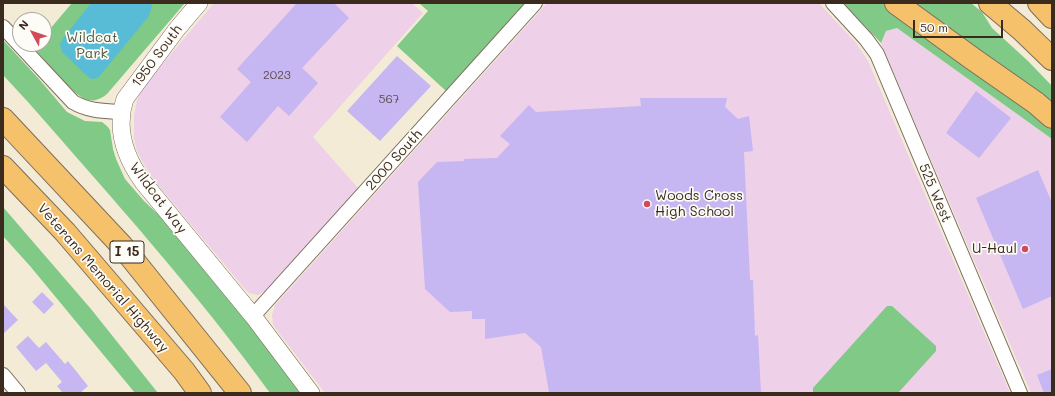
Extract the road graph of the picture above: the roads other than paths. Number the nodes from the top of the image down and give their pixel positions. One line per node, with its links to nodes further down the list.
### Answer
1 (199, 3): 10 (street, 1950 South)
2 (535, 3): 14 (street, 2000 South)
3 (833, 3): 20 (street, 525 West)
4 (896, 3): 11 (main road)
5 (990, 3): 9 (main road)
6 (1039, 3): 7 (main road)
7 (1052, 17)
8 (3, 27): 10 (street)
9 (1052, 59)
10 (120, 112): 14 (street, Wildcat Way)
11 (1052, 116)
12 (3, 119): 18 (main road, I 15)
13 (3, 167): 17 (main road, Veterans Memorial Highway / I 15)
14 (253, 316): 19 (street, Wildcat Way)
15 (3, 375): 16 (street)
16 (18, 393)
17 (200, 393)
18 (240, 393)
19 (311, 393)
20 (1020, 393)

